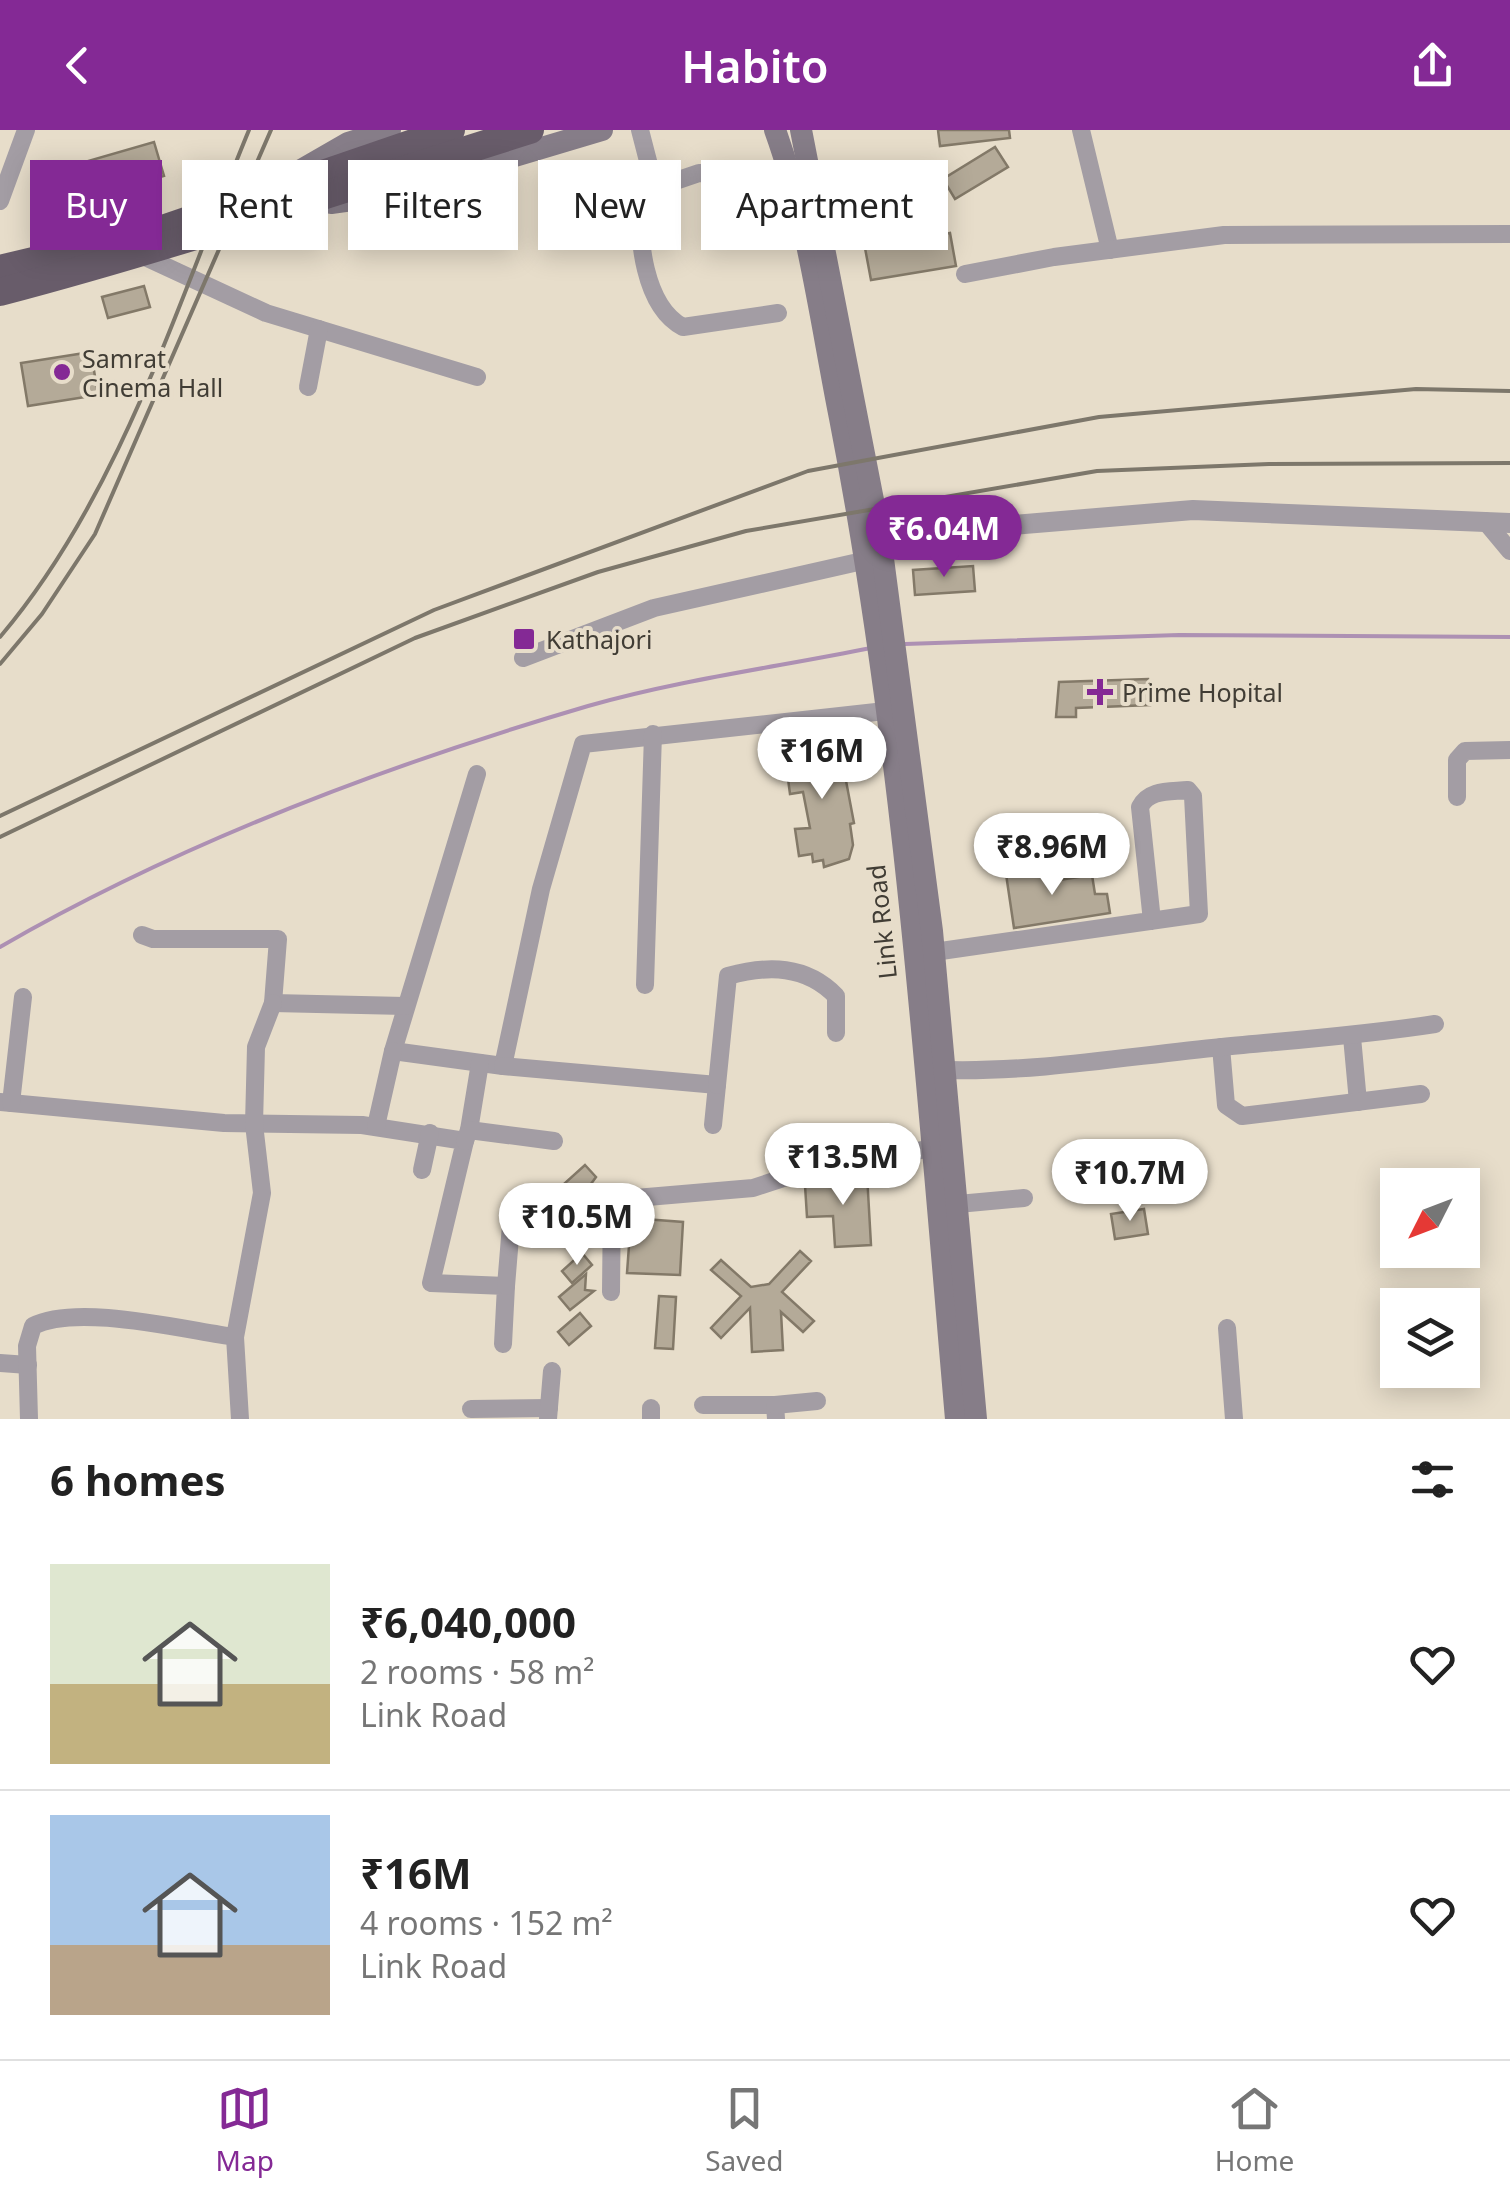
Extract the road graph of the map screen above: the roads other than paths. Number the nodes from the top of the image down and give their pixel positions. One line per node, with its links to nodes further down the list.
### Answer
1 (26, 130): 16 (street)
2 (390, 130): 10 (main road)
3 (451, 130): 13 (highway)
4 (530, 130): 14 (highway)
5 (602, 130): 15 (main road)
6 (640, 130): 11 (street)
7 (772, 130): 12 (main road)
8 (1082, 130): 22 (street)
9 (802, 132): 33 (main road, Link Road)
10 (323, 160)
11 (648, 160)
12 (785, 160)
13 (328, 177)
14 (328, 185)
15 (328, 199)
16 (0, 202)
17 (182, 224): 24 (highway)
18 (1510, 234): 22 (street)
19 (182, 237): 23 (highway)
20 (645, 250): 27 (street)
21 (803, 250): 35 (main road, Link Road)
22 (1110, 250): 25 (street)
23 (141, 255): 26 (highway); 28 (street)
24 (0, 268)
25 (965, 274)
26 (0, 292)
27 (778, 313)
28 (319, 328): 29 (street); 30 (street)
29 (477, 377)
30 (308, 387)
31 (1485, 521): 32 (street); 33 (street); 34 (street)
32 (1510, 523)
33 (880, 536): 36 (main road, Link Road)
34 (1510, 551)
35 (867, 560): 36 (main road, Link Road); 37 (street)
36 (884, 632): 38 (main road, Link Road)
37 (523, 658)
38 (889, 675): 39 (main road, Link Road); 46 (main road, Link Road)
39 (885, 710): 40 (street); 69 (main road, Link Road)
40 (653, 734): 47 (street); 57 (street)
41 (1510, 750): 43 (street)
42 (477, 774): 50 (street)
43 (1457, 797)
44 (1152, 921): 44 (street); 46 (street)
45 (142, 935): 49 (street)
46 (934, 952): 58 (main road, Link Road)
47 (645, 984)
48 (23, 997): 62 (street)
49 (273, 1003): 50 (street); 63 (street)
50 (405, 1006): 55 (street)
51 (1436, 1024): 53 (street)
52 (836, 1032): 59 (street)
53 (1352, 1037): 54 (street); 61 (street)
54 (1220, 1047): 58 (street); 61 (street)
55 (393, 1051): 56 (street); 65 (street)
56 (480, 1064): 57 (street); 67 (street)
57 (503, 1066): 59 (street)
58 (947, 1070): 73 (main road, Link Road)
59 (716, 1085): 64 (street)
60 (1422, 1094): 61 (street)
61 (1358, 1102)
62 (6, 1103): 63 (street)
63 (254, 1124): 65 (street); 77 (street)
64 (713, 1125)
65 (376, 1126): 66 (street)
66 (430, 1133): 67 (street); 70 (street)
67 (467, 1135): 68 (street); 74 (street)
68 (554, 1141)
69 (932, 1148): 75 (street); 89 (main road, Link Road)
70 (422, 1170)
71 (1024, 1198): 73 (street)
72 (514, 1200): 74 (street)
73 (958, 1204): 90 (main road, Link Road)
74 (506, 1286): 78 (street)
75 (611, 1292)
76 (1227, 1328): 91 (street)
77 (236, 1337): 80 (street); 88 (street)
78 (503, 1344)
79 (0, 1363): 80 (street)
80 (28, 1365): 87 (street)
81 (552, 1370): 86 (street)
82 (818, 1401): 85 (street)
83 (702, 1405): 85 (street)
84 (472, 1409): 86 (street)
85 (776, 1412)
86 (549, 1413)
87 (30, 1419)
88 (240, 1419)
89 (956, 1419)
90 (976, 1419)
91 (1234, 1419)

